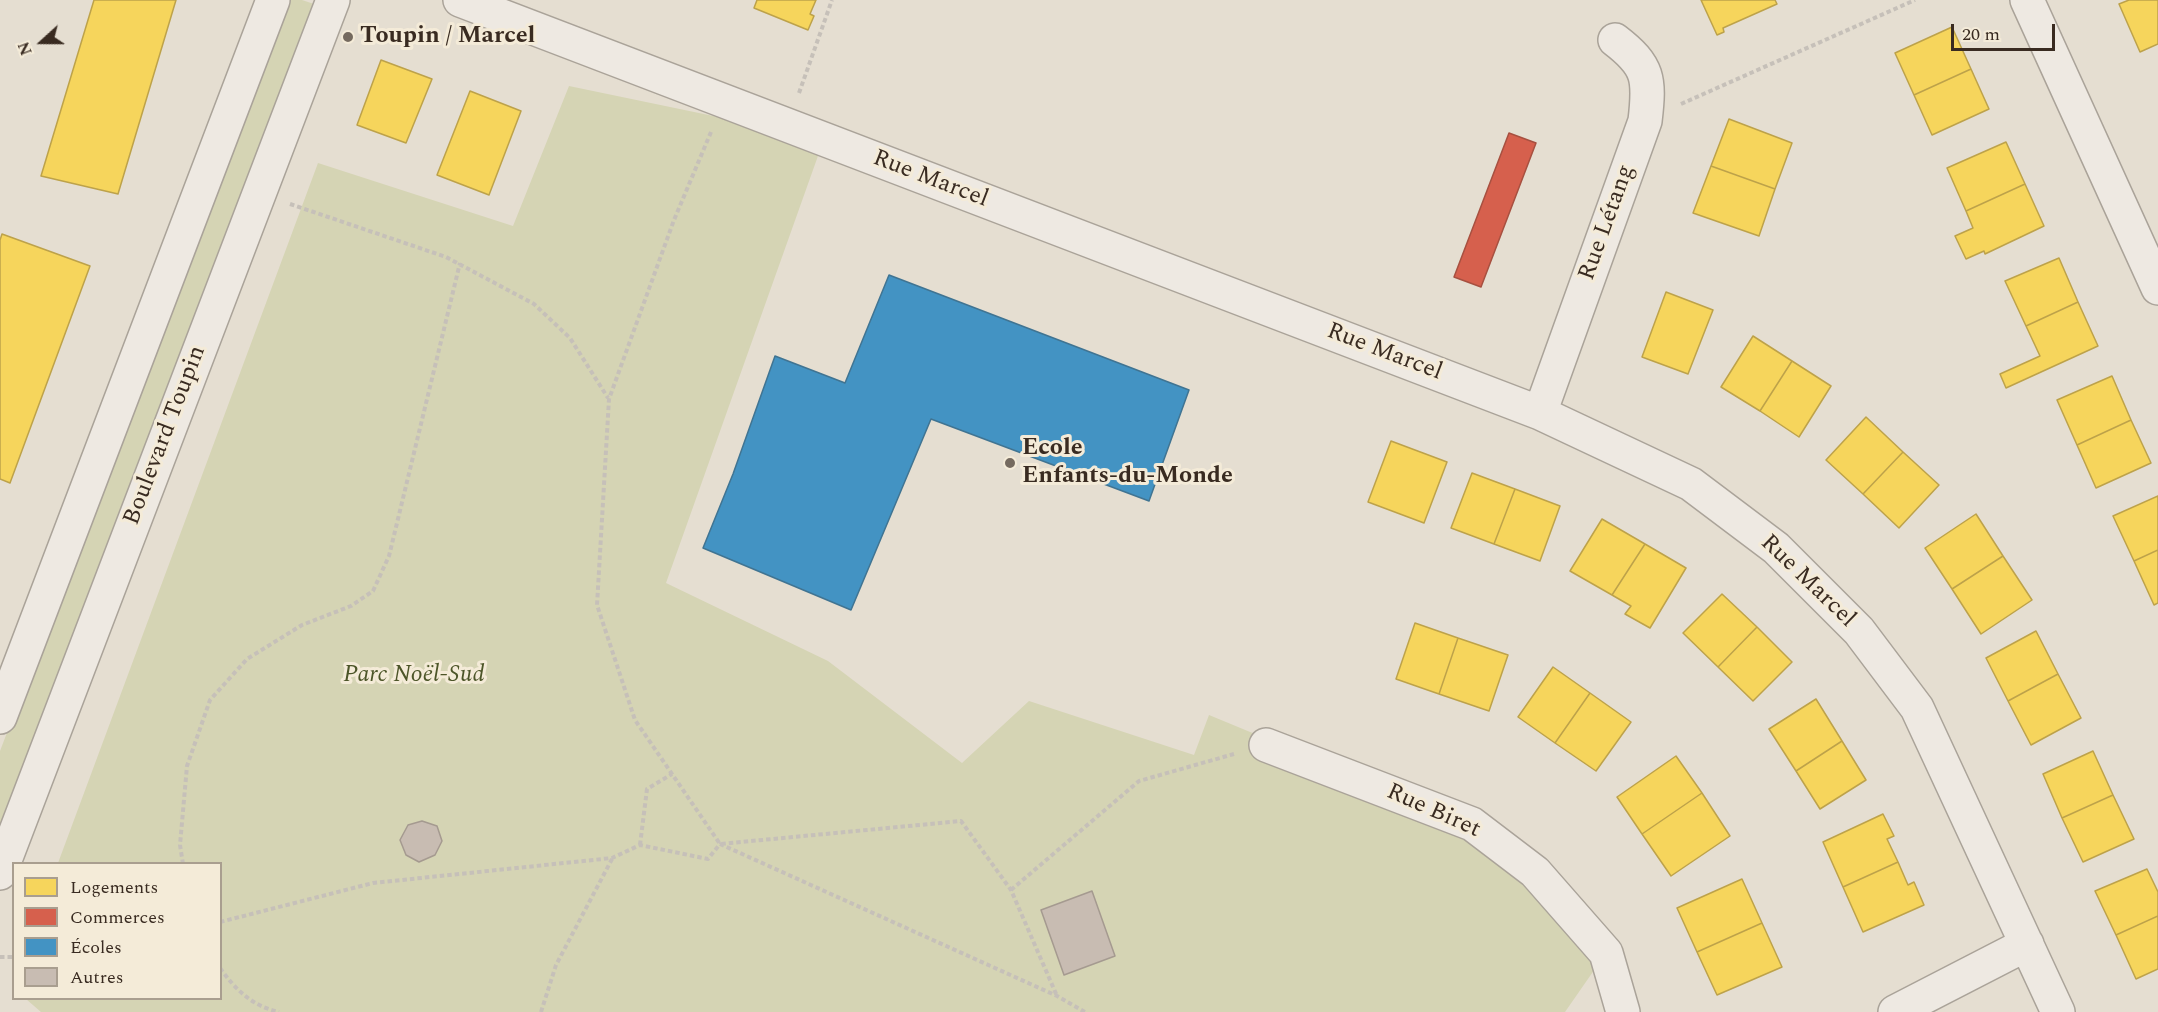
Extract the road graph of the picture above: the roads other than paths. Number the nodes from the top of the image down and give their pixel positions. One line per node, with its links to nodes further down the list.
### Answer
1 (273, 0): 8 (street)
2 (333, 0): 10 (street, Boulevard Toupin)
3 (460, 0): 7 (street, Rue Marcel)
4 (2027, 0): 6 (street)
5 (1615, 40): 7 (street, Rue Létang)
6 (2158, 288)
7 (1540, 413): 11 (street, Rue Marcel)
8 (0, 717)
9 (1266, 745): 12 (street, Rue Biret)
10 (0, 873)
11 (2027, 944): 13 (street); 14 (street, Rue Marcel)
12 (1623, 1012)
13 (1895, 1012)
14 (2058, 1012)

